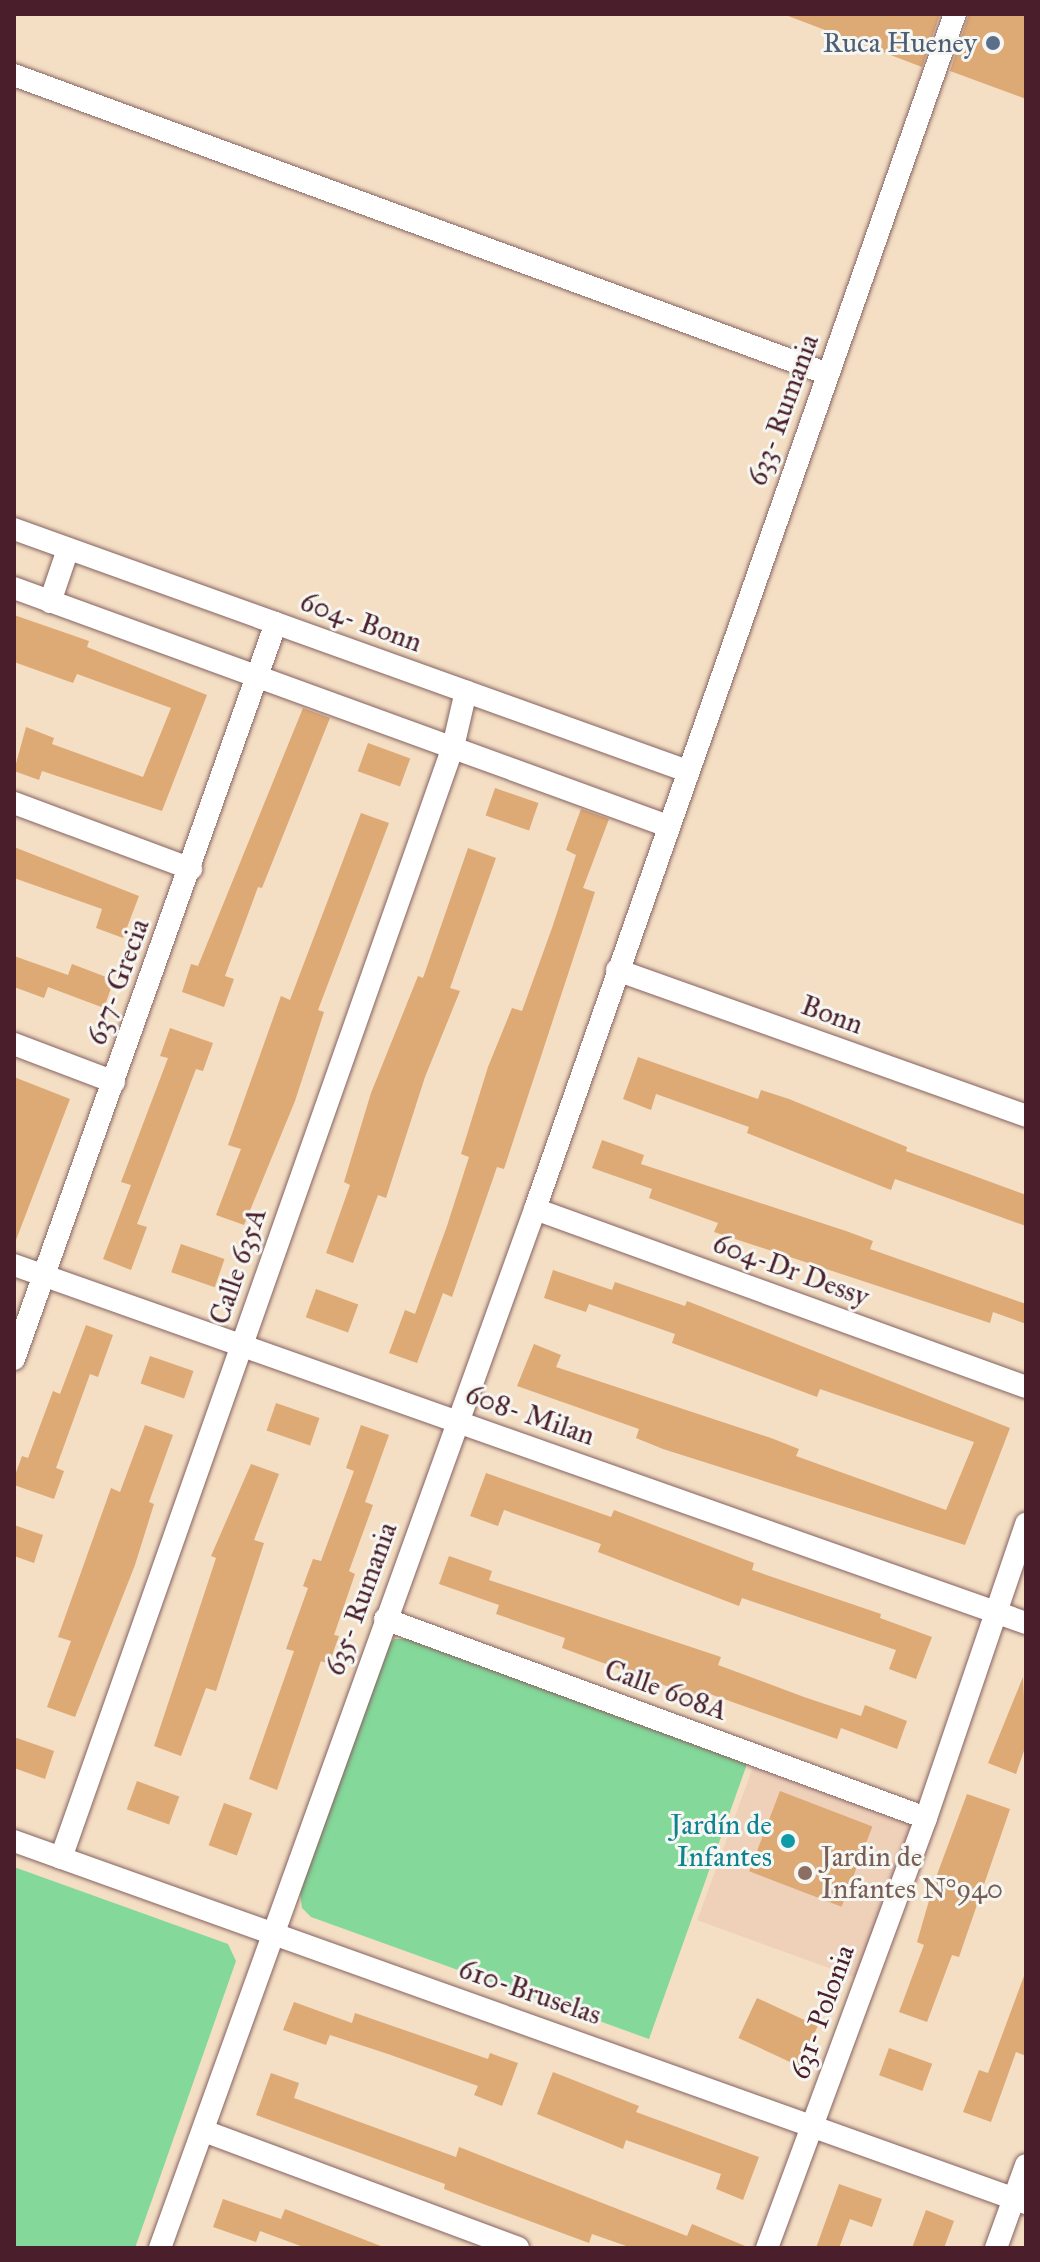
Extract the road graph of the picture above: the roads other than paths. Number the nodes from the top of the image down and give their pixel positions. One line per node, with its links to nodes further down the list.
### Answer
1 (955, 14): 3 (street, 633- Rumania)
2 (14, 75): 3 (street)
3 (828, 374): 12 (street, 633- Rumania)
4 (14, 529): 5 (street, 604- Bonn)
5 (68, 549): 7 (street); 8 (street, 604- Bonn)
6 (14, 588): 7 (street)
7 (50, 602): 9 (street)
8 (276, 623): 9 (street, 637- Grecia); 10 (street, 604- Bonn)
9 (260, 676): 11 (street); 15 (street, 637- Grecia)
10 (466, 691): 11 (street, Calle 635A); 12 (street, 604- Bonn)
11 (453, 747): 14 (street); 23 (street, Calle 635A)
12 (687, 771): 14 (street, 633- Rumania)
13 (14, 803): 15 (street)
14 (668, 826): 16 (street, 633- Rumania)
15 (191, 869): 18 (street, 637- Grecia)
16 (617, 970): 19 (street, Bonn); 20 (street, 635- Rumania)
17 (14, 1044): 18 (street)
18 (114, 1082): 22 (street, 637- Grecia)
19 (1026, 1116)
20 (535, 1209): 25 (street, 604-Dr Dessy); 26 (street, 635- Rumania)
21 (14, 1265): 22 (street, 608- Milan)
22 (44, 1276): 23 (street, 608- Milan); 24 (street, 637- Grecia)
23 (242, 1347): 26 (street, 608- Milan); 33 (street, Calle 635A)
24 (14, 1359)
25 (1026, 1387)
26 (458, 1421): 28 (street, 608- Milan); 29 (street, 635- Rumania)
27 (1026, 1524): 28 (street, 631- Polonia)
28 (996, 1611): 30 (street, 608- Milan); 31 (street, 631- Polonia)
29 (385, 1619): 31 (street, Calle 608A); 34 (street, 635- Rumania)
30 (1026, 1623)
31 (926, 1818): 35 (street, 631- Polonia)
32 (14, 1841): 33 (street, 610-Bruselas)
33 (61, 1858): 34 (street, 610-Bruselas)
34 (271, 1933): 35 (street, 610-Bruselas); 36 (street, 635- Rumania)
35 (814, 2123): 38 (street, 610-Bruselas); 41 (street, 631- Polonia)
36 (204, 2131): 39 (street, 635- Rumania); 40 (street)
37 (1026, 2165): 38 (street)
38 (1020, 2200): 42 (street)
39 (160, 2248)
40 (518, 2248)
41 (767, 2248)
42 (996, 2248)

